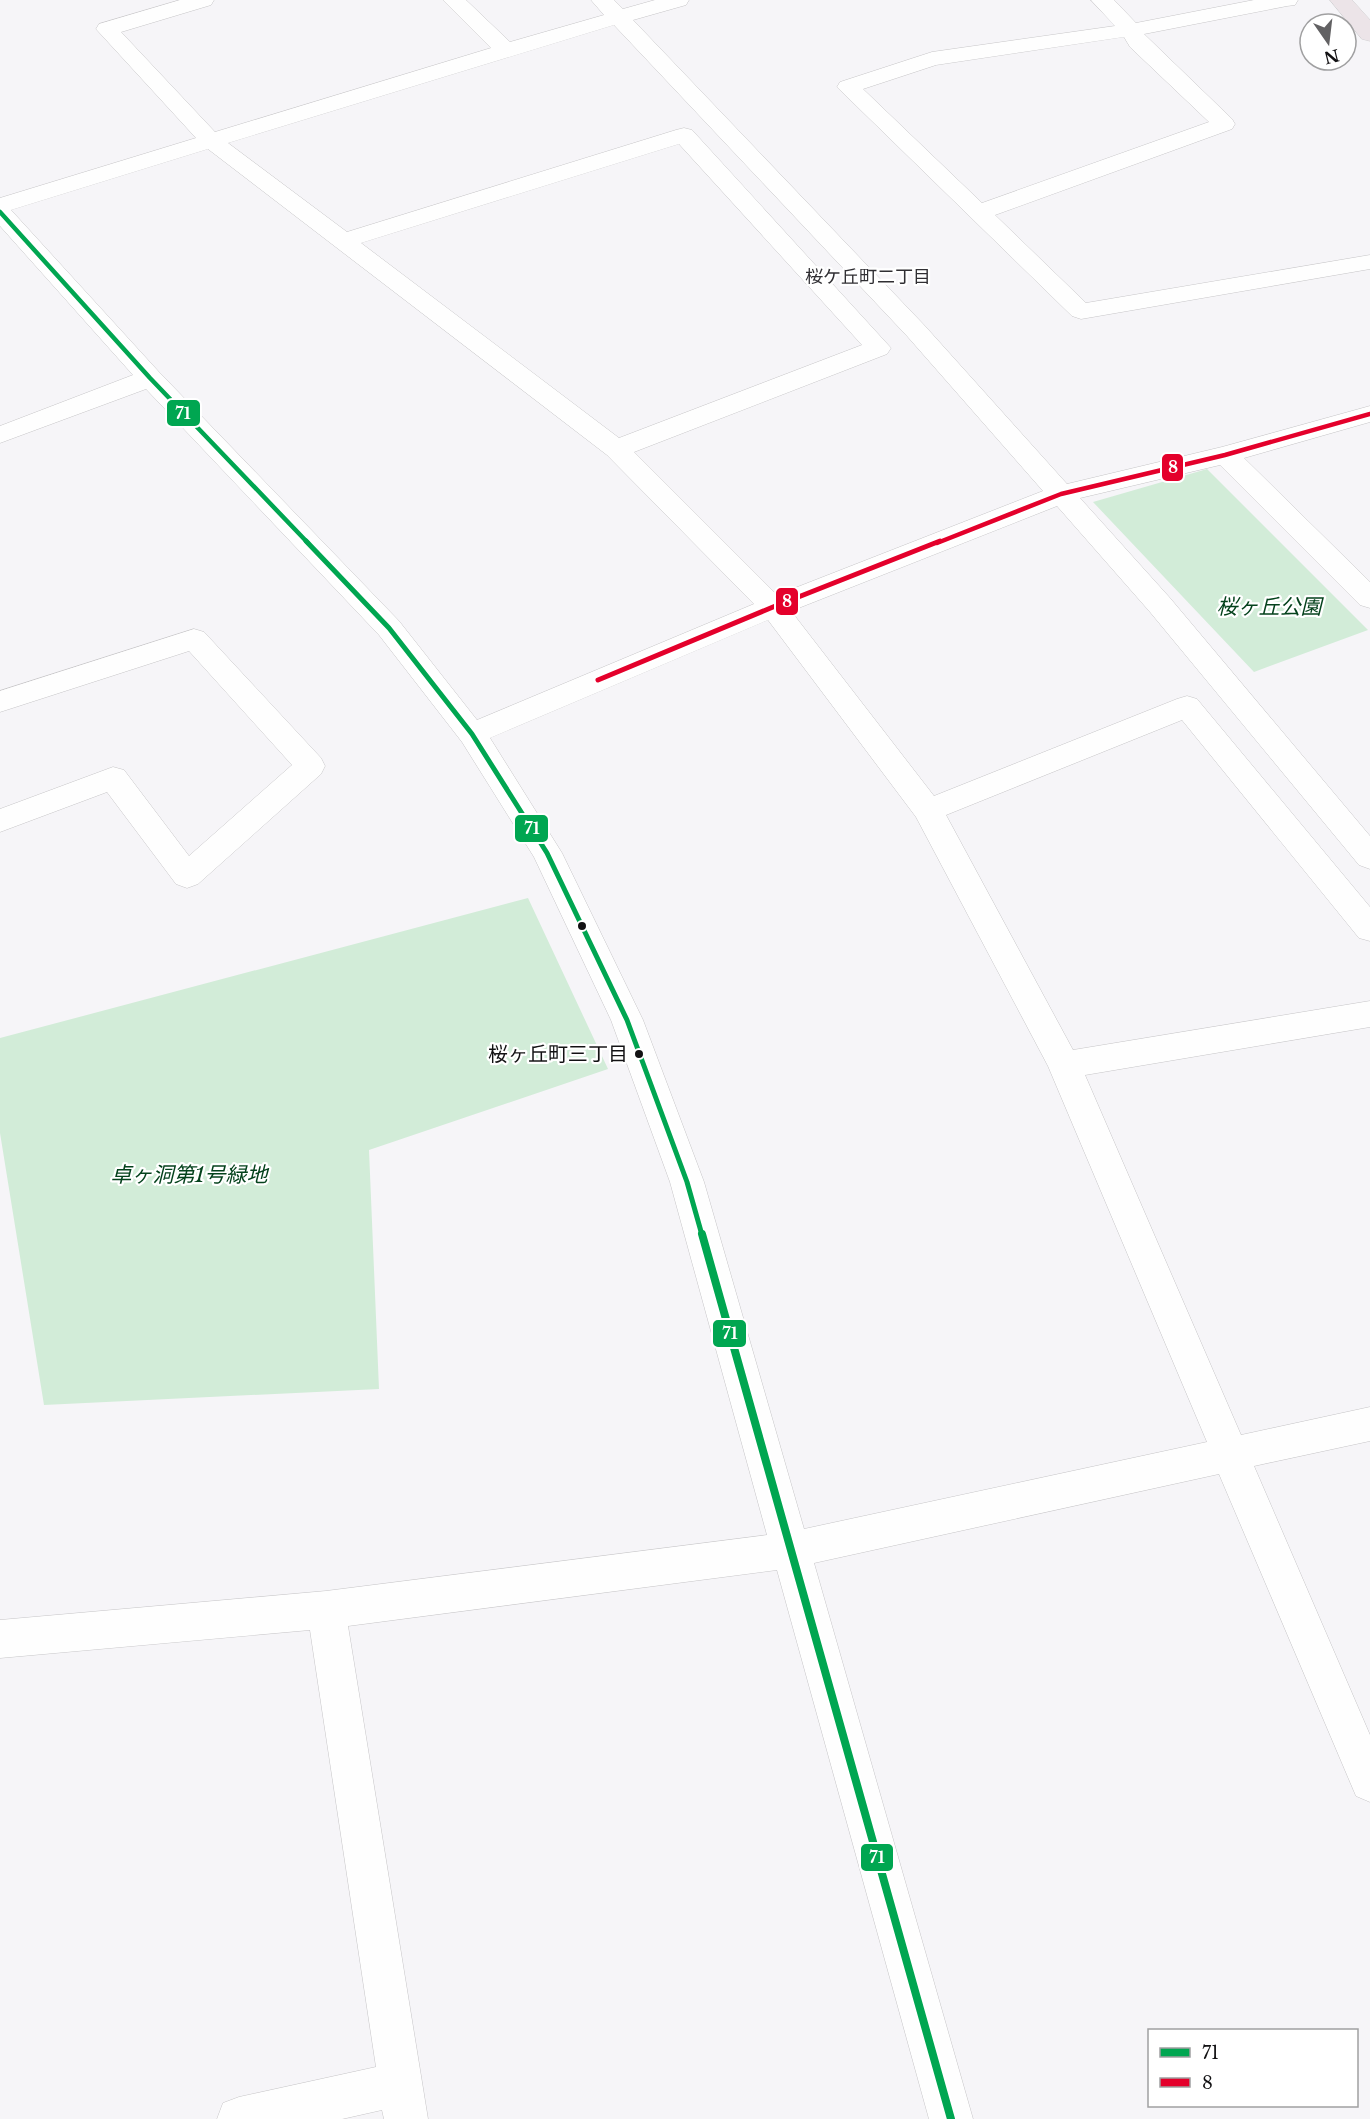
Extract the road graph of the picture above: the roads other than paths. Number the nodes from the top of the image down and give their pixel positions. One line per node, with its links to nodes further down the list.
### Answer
1 (203, 0): 11 (street)
2 (454, 0): 10 (street)
3 (678, 0): 7 (street)
4 (1102, 0): 8 (street)
5 (1287, 0): 8 (street)
6 (1341, 0): 9 (main road)
7 (611, 8): 10 (street); 22 (street)
8 (1131, 30): 14 (street); 14 (street)
9 (1370, 34)
10 (506, 50): 11 (street)
11 (211, 141): 12 (street); 15 (street)
12 (0, 207)
13 (0, 212): 17 (street)
14 (980, 212): 16 (street)
15 (341, 242): 20 (street); 20 (street)
16 (1370, 262)
17 (150, 378): 19 (street); 27 (street)
18 (1370, 414): 21 (street)
19 (0, 435)
20 (616, 449): 25 (street)
21 (1225, 455): 22 (street); 23 (street)
22 (1061, 494): 25 (street); 30 (street)
23 (1358, 571): 24 (street)
24 (1370, 598)
25 (773, 607): 27 (street); 28 (street)
26 (0, 702): 29 (street)
27 (472, 734): 36 (street)
28 (928, 810): 31 (street); 33 (street)
29 (0, 821)
30 (1370, 857)
31 (1370, 928)
32 (1370, 1014): 33 (street)
33 (1064, 1065): 35 (street)
34 (1370, 1424): 35 (street)
35 (1231, 1454): 36 (street); 39 (street)
36 (791, 1550): 37 (street); 42 (street)
37 (326, 1610): 38 (street); 40 (street)
38 (0, 1639)
39 (1370, 1782)
40 (403, 2101): 41 (street)
41 (239, 2119)
42 (951, 2119)

